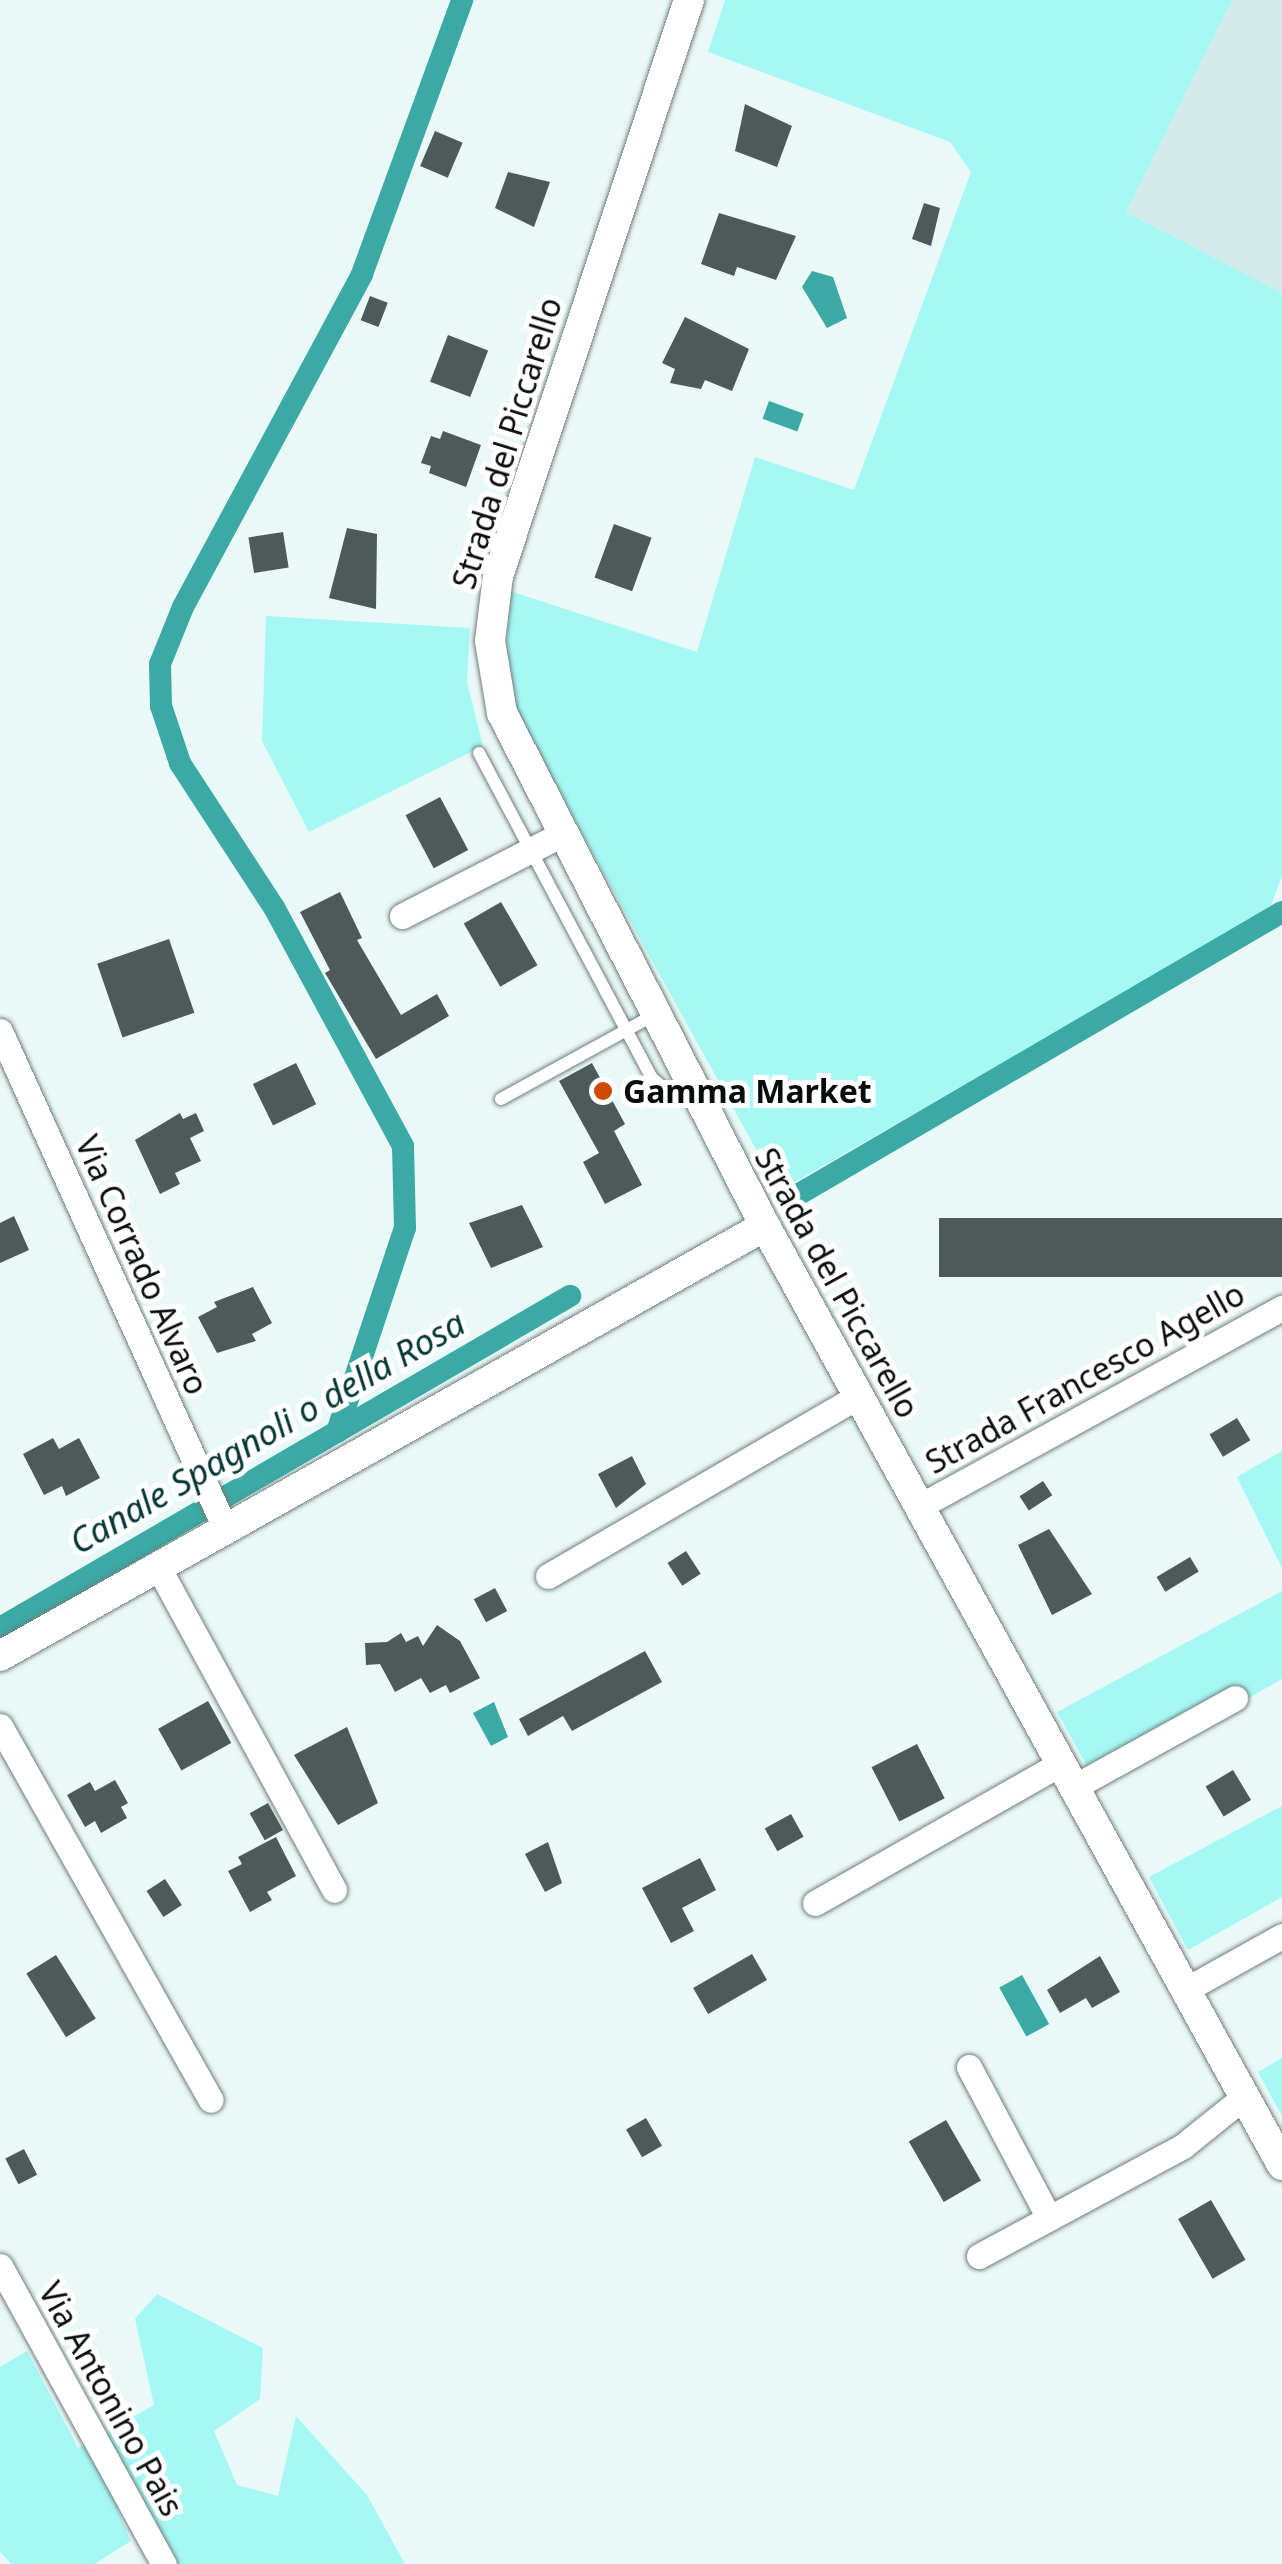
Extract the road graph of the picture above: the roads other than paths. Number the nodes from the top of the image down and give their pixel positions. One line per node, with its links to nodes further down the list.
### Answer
1 (689, 0): 3 (street, Strada del Piccarello)
2 (479, 753): 4 (lane)
3 (562, 834): 4 (street); 6 (street, Strada del Piccarello)
4 (530, 850): 5 (street); 6 (lane)
5 (402, 916)
6 (640, 1024): 8 (lane); 9 (street, Strada del Piccarello)
7 (0, 1031): 13 (street, Via Corrado Alvaro)
8 (501, 1100)
9 (764, 1226): 11 (street, Strada del Piccarello); 13 (street)
10 (1282, 1308): 12 (street, Strada Francesco Agello)
11 (859, 1396): 12 (street, Strada del Piccarello); 15 (street)
12 (920, 1506): 19 (street, Strada del Piccarello)
13 (224, 1526): 14 (street)
14 (157, 1565): 16 (street); 20 (street)
15 (548, 1576)
16 (0, 1656)
17 (1235, 1698): 19 (street)
18 (0, 1726): 26 (street)
19 (1067, 1775): 21 (street); 23 (street, Strada del Piccarello)
20 (334, 1890)
21 (815, 1903)
22 (1282, 1936): 23 (street)
23 (1185, 1990): 25 (street, Strada del Piccarello)
24 (969, 2068): 28 (street)
25 (1244, 2097): 27 (street, Strada del Piccarello); 28 (street)
26 (211, 2100)
27 (1282, 2165)
28 (1049, 2218): 29 (street)
29 (979, 2256)
30 (0, 2266): 31 (street, Via Antonino Pais)
31 (164, 2564)

